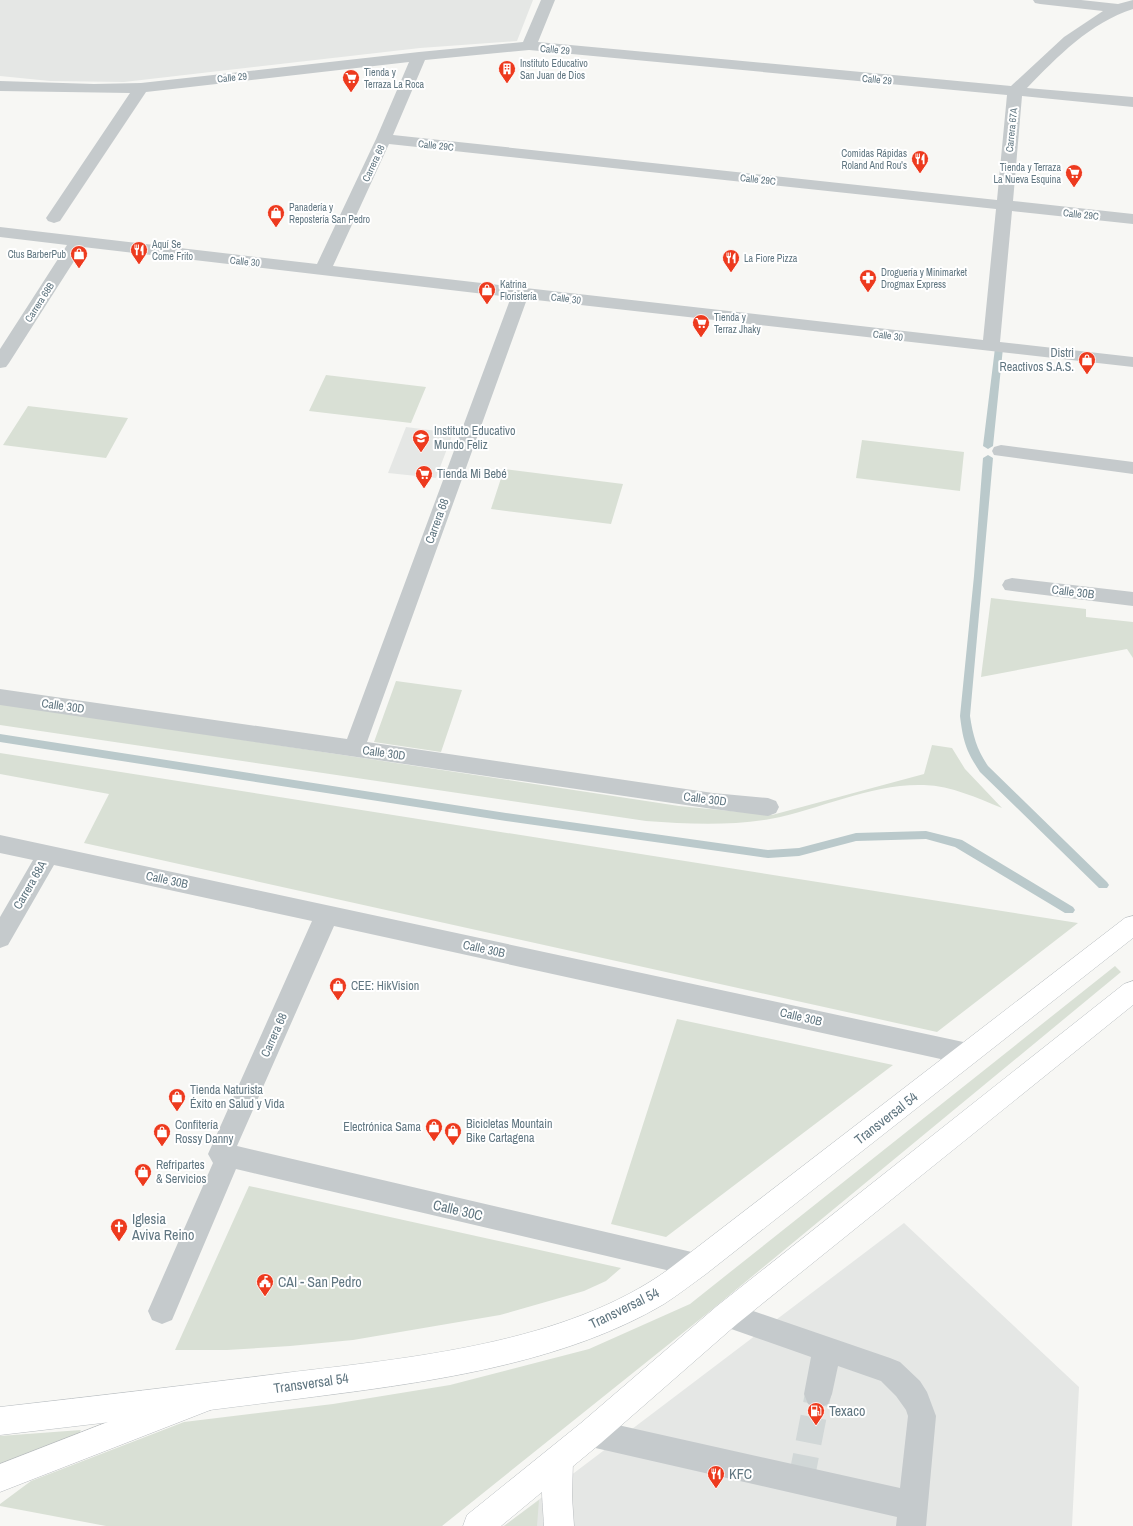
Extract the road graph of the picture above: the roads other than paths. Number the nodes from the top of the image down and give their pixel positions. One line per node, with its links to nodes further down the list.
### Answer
1 (548, 0): 5 (street)
2 (1040, 0): 3 (street)
3 (1113, 4): 4 (street); 9 (street, Carrera 67A)
4 (1133, 4)
5 (529, 46): 6 (street, Calle 29); 9 (street, Calle 29)
6 (419, 56): 8 (street, Calle 29); 11 (street, Carrera 68)
7 (0, 86): 8 (street, Calle 29)
8 (141, 88): 13 (street)
9 (1015, 91): 10 (street, Calle 29); 12 (street, Carrera 67A)
10 (1133, 102)
11 (384, 139): 12 (street, Calle 29C); 17 (street, Carrera 68)
12 (1004, 205): 14 (street, Calle 29C); 19 (street, Carrera 67A)
13 (54, 218)
14 (1133, 219)
15 (0, 232): 16 (street, Calle 30)
16 (78, 241): 17 (street, Calle 30); 21 (street, Carrera 68B)
17 (323, 269): 18 (street, Calle 30)
18 (521, 292): 19 (street, Calle 30); 27 (street, Carrera 68)
19 (991, 347): 20 (street, Calle 30)
20 (1133, 362)
21 (0, 363)
22 (1001, 451): 23 (street)
23 (1133, 468)
24 (1012, 585): 25 (street, Calle 30B)
25 (1133, 599)
26 (0, 697): 27 (street, Calle 30D)
27 (354, 749): 28 (street, Calle 30D)
28 (768, 807)
29 (0, 844): 30 (street, Calle 30B)
30 (48, 854): 31 (street, Calle 30B); 33 (street, Carrera 68A)
31 (327, 915): 35 (street, Calle 30B); 36 (street, Carrera 68)
32 (1133, 925): 35 (main road, Transversal 54)
33 (0, 938)
34 (1133, 991): 39 (main road)
35 (968, 1054): 37 (main road, Transversal 54)
36 (225, 1155): 37 (street, Calle 30C); 38 (street, Carrera 68)
37 (696, 1265): 42 (main road, Transversal 54)
38 (162, 1311)
39 (727, 1315): 40 (street); 44 (main road)
40 (827, 1349): 41 (street); 47 (street)
41 (818, 1394)
42 (208, 1397): 43 (main road, Transversal 54); 46 (main road)
43 (0, 1421)
44 (591, 1434): 45 (main road); 47 (street)
45 (558, 1460): 48 (main road); 49 (main road)
46 (0, 1478)
47 (913, 1516)
48 (478, 1526)
49 (559, 1526)

